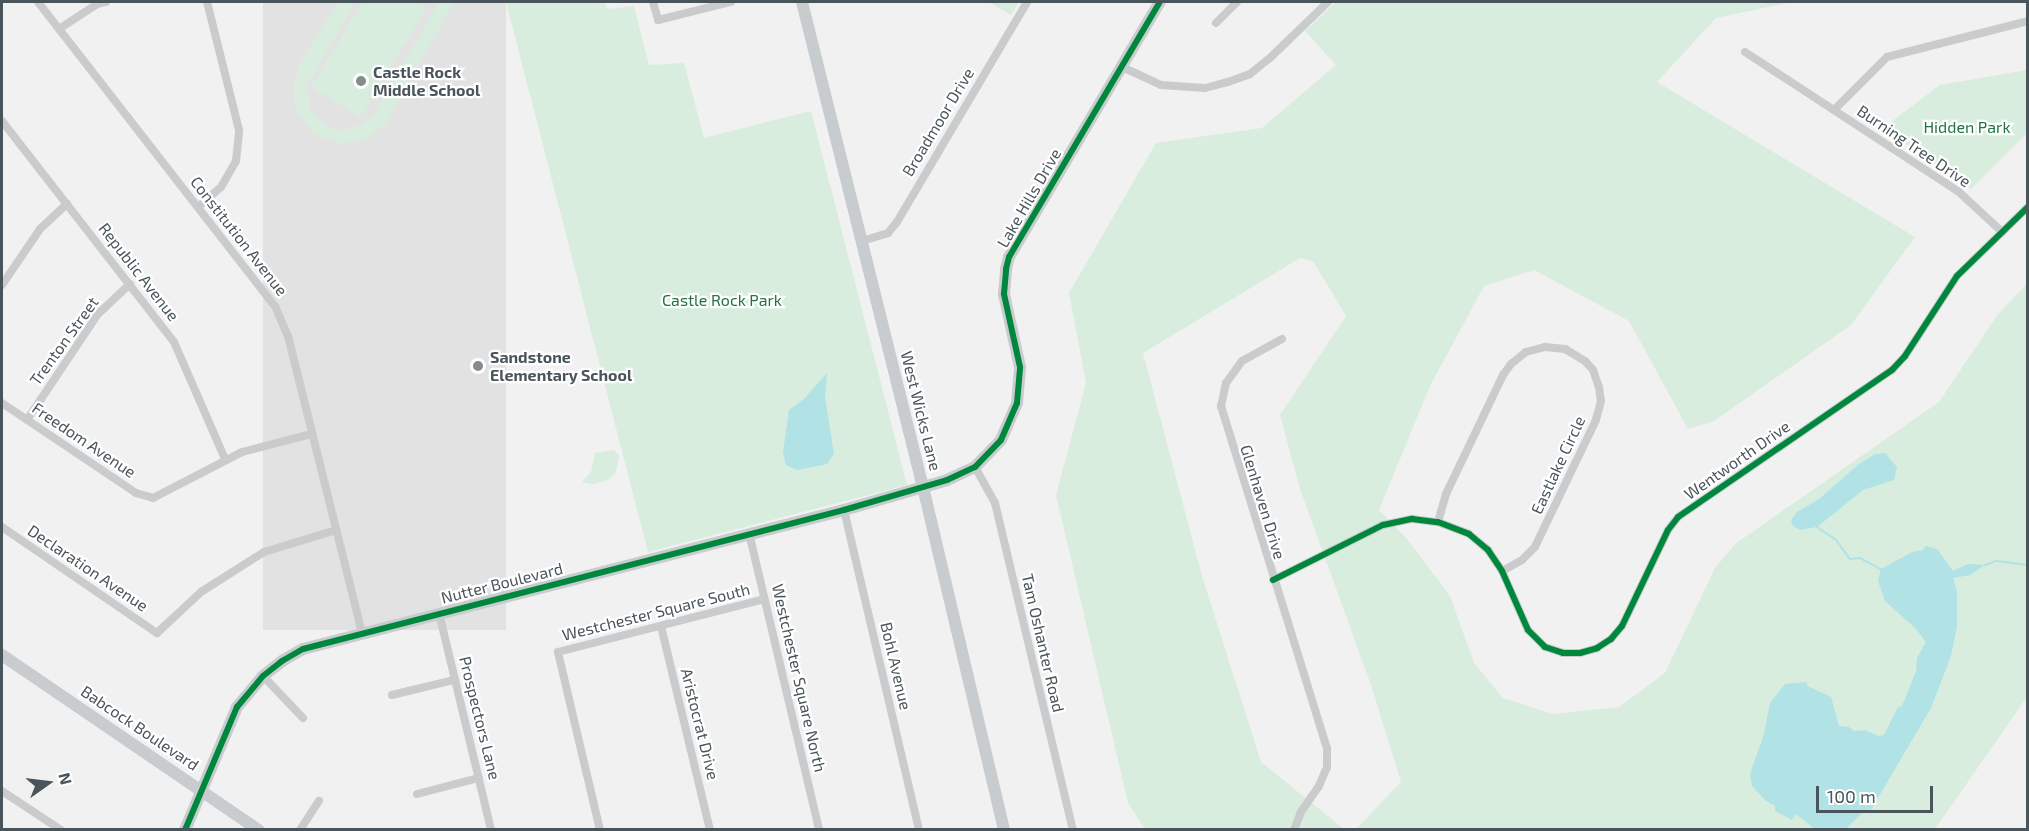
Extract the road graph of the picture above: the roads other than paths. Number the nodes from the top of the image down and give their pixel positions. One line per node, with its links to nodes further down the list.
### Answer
1 (38, 2): 13 (street, Constitution Avenue)
2 (105, 2): 13 (street)
3 (207, 2): 19 (street)
4 (653, 2): 5 (street)
5 (731, 2)
6 (802, 2): 22 (street, West Wicks Lane)
7 (1027, 2): 22 (street, Broadmoor Drive)
8 (1160, 2): 15 (street, Lake Hills Drive)
9 (1237, 2): 12 (street)
10 (1328, 2): 15 (street)
11 (2028, 21): 16 (street)
12 (1216, 23)
13 (59, 29): 19 (street, Constitution Avenue)
14 (1744, 52): 16 (street, Burning Tree Drive)
15 (1120, 66): 30 (street, Lake Hills Drive)
16 (1834, 110): 21 (street, Burning Tree Drive)
17 (3, 125): 18 (street, Republic Avenue)
18 (67, 204): 23 (street, Republic Avenue); 24 (street)
19 (198, 207): 28 (street, Constitution Avenue)
20 (2028, 207): 21 (street, Wentworth Drive)
21 (2002, 232): 37 (street, Wentworth Drive)
22 (862, 241): 31 (street, West Wicks Lane)
23 (130, 284): 27 (street, Trenton Street); 29 (street, Republic Avenue)
24 (2, 285)
25 (1282, 339): 38 (street, Glenhaven Drive)
26 (2, 403): 27 (street, Freedom Avenue)
27 (27, 420): 29 (street, Freedom Avenue)
28 (312, 434): 29 (street); 35 (street, Constitution Avenue)
29 (225, 459)
30 (975, 467): 31 (street, Lake Hills Drive); 63 (street, Tam Oshanter Road)
31 (923, 487): 32 (street, Nutter Boulevard); 62 (street, West Wicks Lane)
32 (844, 510): 36 (street, Nutter Boulevard); 61 (street, Bohl Avenue)
33 (1438, 522): 37 (street, Wentworth Drive); 37 (street, Eastlake Circle); 38 (street, Wentworth Drive)
34 (2, 527): 35 (street, Declaration Avenue)
35 (336, 530): 42 (street, Constitution Avenue)
36 (749, 533): 39 (street, Westchester Square North); 40 (street, Nutter Boulevard)
37 (1502, 571)
38 (1273, 580): 64 (street, Glenhaven Drive)
39 (764, 600): 41 (street, Westchester Square South); 60 (street, Westchester Square North)
40 (439, 613): 42 (street, Nutter Boulevard); 45 (street, Prospectors Lane)
41 (661, 626): 58 (street, Westchester Square South); 59 (street, Aristocrat Drive)
42 (362, 633): 44 (street, Nutter Boulevard)
43 (2, 655): 49 (street, Babcock Boulevard)
44 (263, 676): 47 (street); 49 (street, Nutter Boulevard)
45 (454, 680): 46 (street); 48 (street, Prospectors Lane)
46 (392, 695)
47 (303, 718)
48 (479, 778): 51 (street); 57 (street, Prospectors Lane)
49 (201, 789): 54 (street, Nutter Boulevard); 55 (street, Babcock Boulevard)
50 (2, 791): 53 (street)
51 (417, 794)
52 (319, 801): 56 (street)
53 (60, 830)
54 (184, 830)
55 (259, 830)
56 (300, 830)
57 (491, 830)
58 (600, 830)
59 (710, 830)
60 (819, 830)
61 (920, 830)
62 (1004, 830)
63 (1072, 830)
64 (1294, 830)

